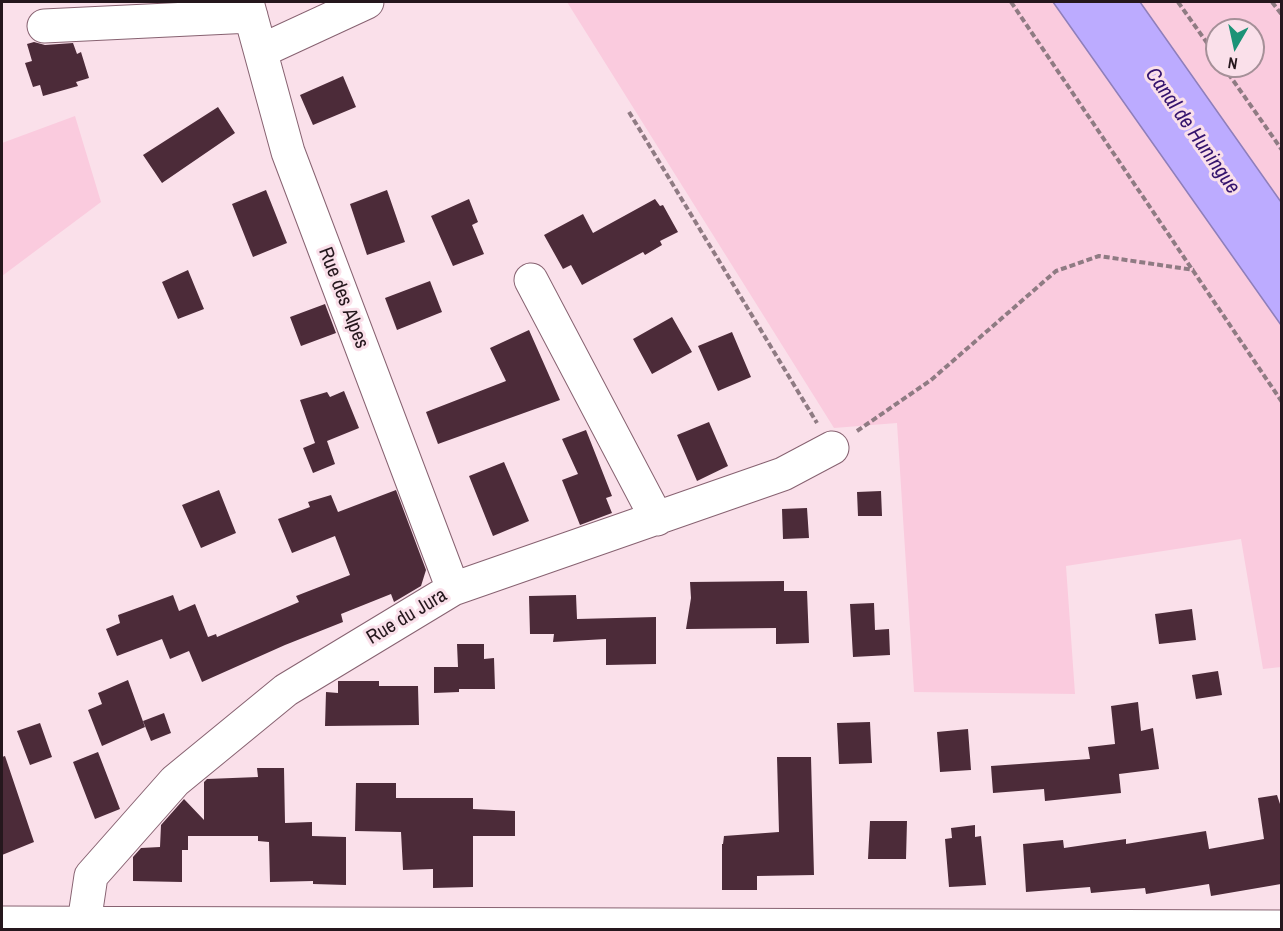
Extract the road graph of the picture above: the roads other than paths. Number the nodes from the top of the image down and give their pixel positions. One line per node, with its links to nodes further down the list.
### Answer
1 (367, 2): 4 (street)
2 (249, 9): 3 (street); 4 (street, Rue des Alpes)
3 (44, 26)
4 (261, 51): 8 (street, Rue des Alpes)
5 (531, 280): 7 (street)
6 (832, 448): 7 (street, Rue du Jura)
7 (657, 519): 8 (street, Rue du Jura)
8 (453, 590): 9 (street, Rue du Jura)
9 (84, 922): 10 (street); 12 (street)
10 (2, 923)
11 (1281, 927): 12 (street)
12 (633, 928)

